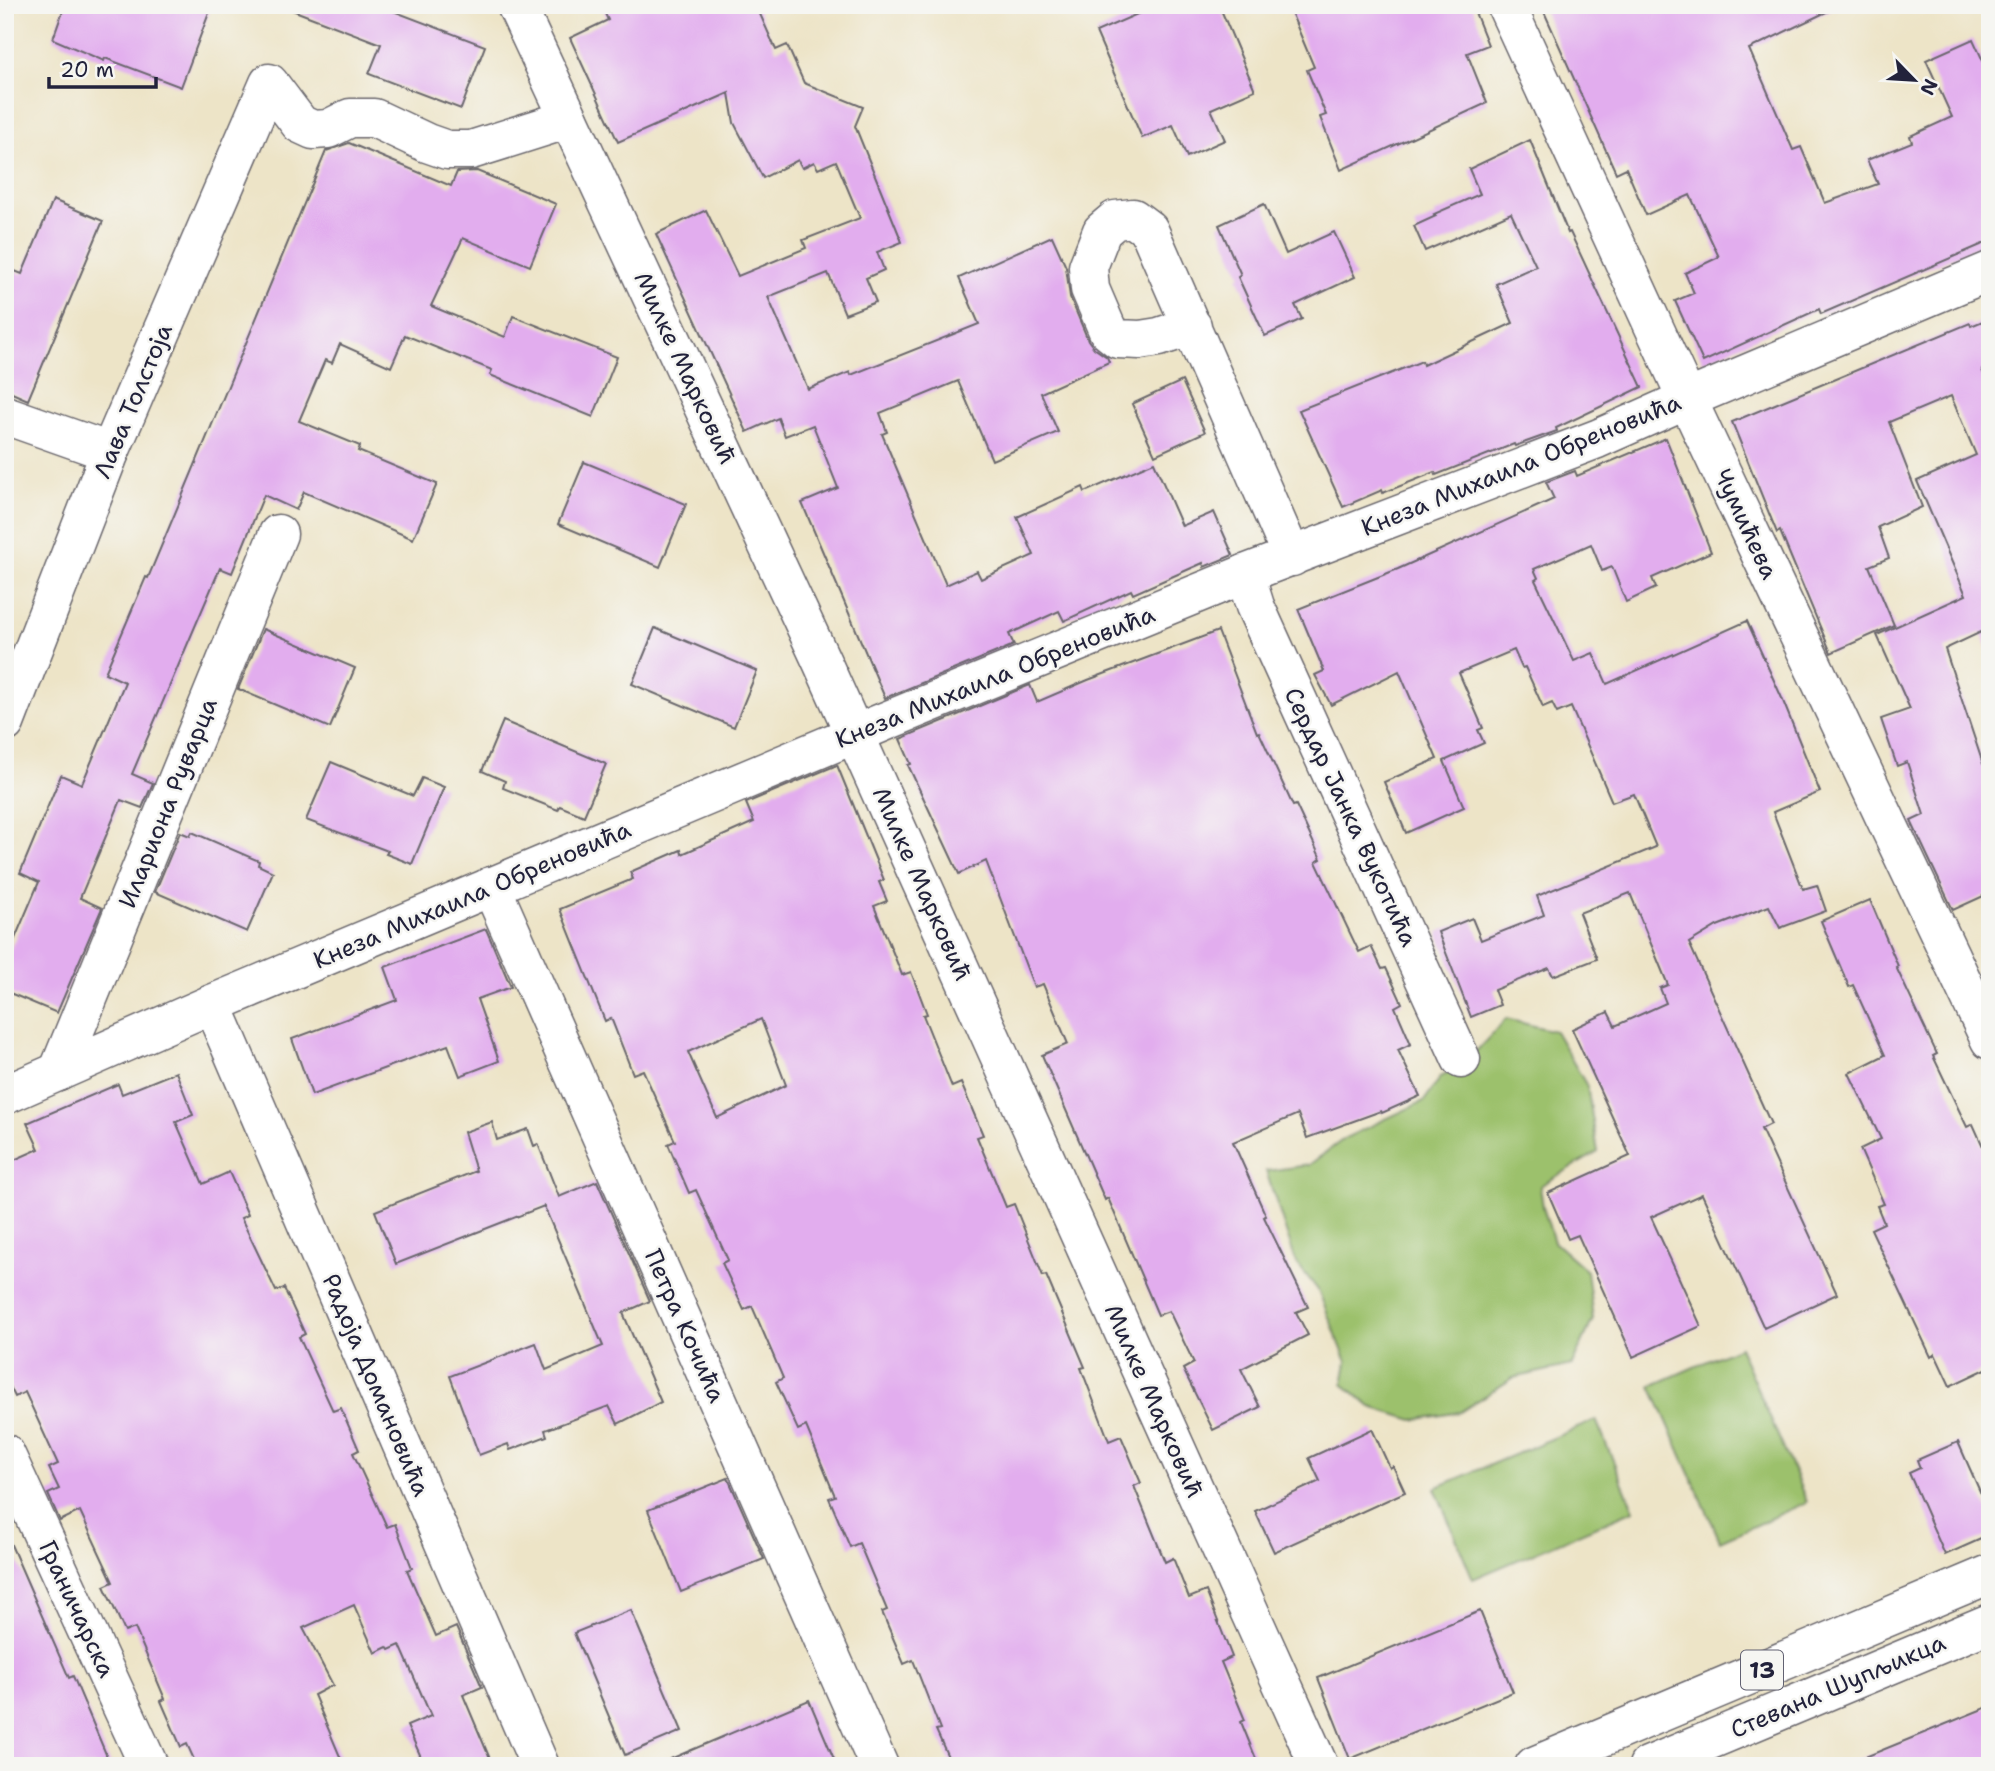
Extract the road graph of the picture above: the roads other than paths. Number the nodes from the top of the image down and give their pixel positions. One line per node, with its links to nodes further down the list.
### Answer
1 (516, 5): 3 (street, Милке Марковић)
2 (1506, 5): 6 (street, Чумићева)
3 (569, 119): 8 (street, Лава Толстоја); 13 (street, Милке Марковић)
4 (1990, 271): 6 (street, Кнеза Михаила Обреновића)
5 (1192, 326): 10 (street)
6 (1687, 399): 10 (street, Кнеза Михаила Обреновића); 16 (street, Чумићева)
7 (5, 415): 8 (street)
8 (110, 452): 12 (street, Лава Толстоја)
9 (278, 534): 18 (street, Илариона Руварца)
10 (1292, 557): 11 (street, Кнеза Михаила Обреновића)
11 (1245, 574): 13 (street, Кнеза Михаила Обреновића); 17 (street, Сердар Јанка Вукотића)
12 (5, 723)
13 (855, 735): 14 (street, Кнеза Михаила Обреновића); 26 (street, Милке Марковић)
14 (491, 886): 15 (street, Кнеза Михаила Обреновића); 25 (street, Петра Кочића)
15 (212, 1004): 18 (street, Кнеза Михаила Обреновића); 24 (street, Радоја Домановића)
16 (1990, 1040)
17 (1461, 1059)
18 (58, 1072): 19 (street, Кнеза Михаила Обреновића)
19 (5, 1095)
20 (5, 1453): 23 (street, Граничарска)
21 (1990, 1574): 27 (street, Стевана Шупљикца / 13)
22 (1990, 1623): 28 (street, Стевана Шупљикца / 13)
23 (149, 1766)
24 (540, 1766)
25 (879, 1766)
26 (1319, 1766)
27 (1534, 1766)
28 (1648, 1766)

